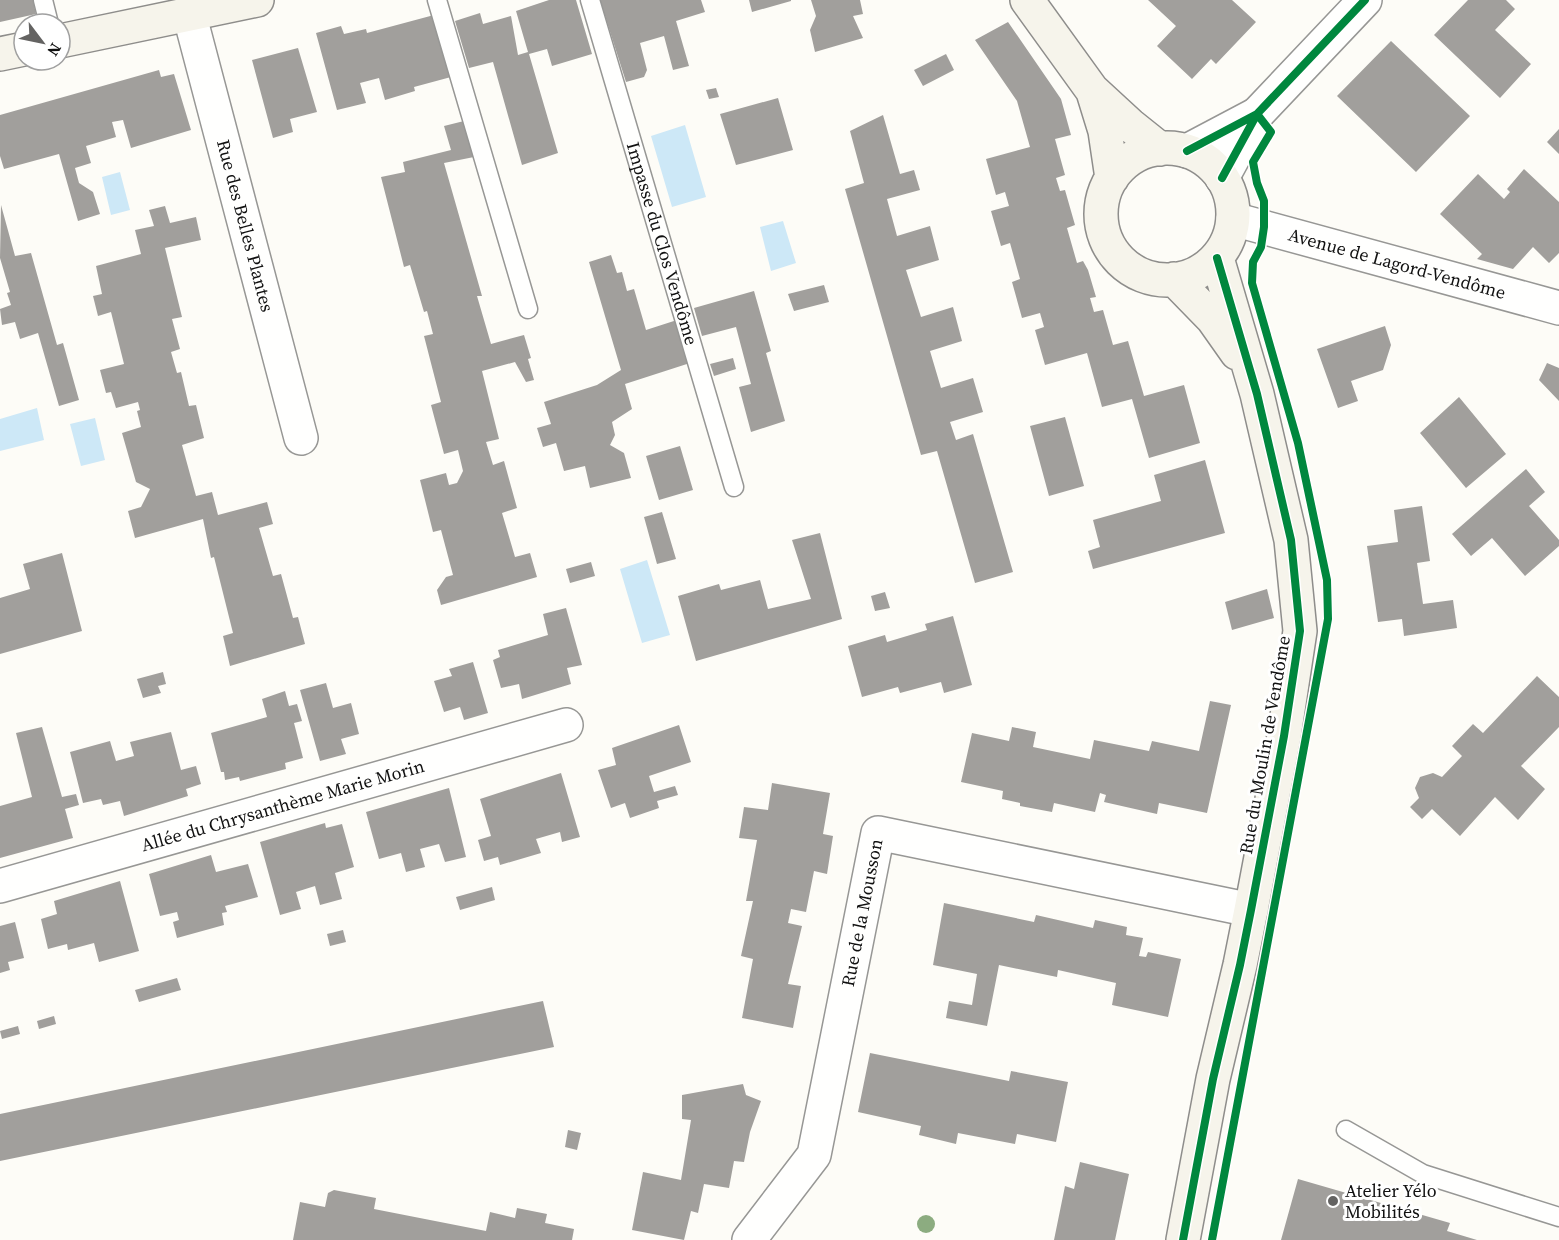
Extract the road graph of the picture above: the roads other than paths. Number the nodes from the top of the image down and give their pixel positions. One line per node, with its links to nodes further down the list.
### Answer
1 (257, 0): 6 (street)
2 (437, 0): 17 (lane)
3 (590, 0): 20 (lane, Impasse du Clos Vendôme)
4 (1027, 0): 8 (street)
5 (1365, 0): 9 (street)
6 (189, 13): 7 (street); 19 (street, Rue des Belles Plantes)
7 (72, 38)
8 (1092, 90): 10 (street); 11 (street)
9 (1257, 114): 10 (street); 12 (street)
10 (1173, 150): 11 (street); 12 (street)
11 (1112, 178): 15 (street)
12 (1222, 178): 13 (street)
13 (1233, 219): 14 (street); 16 (street, Avenue de Lagord-Vendôme)
14 (1217, 258): 15 (street); 18 (street, Rue du Moulin de Vendôme)
15 (1174, 279): 18 (street, Rue du Moulin de Vendôme)
16 (1559, 308)
17 (528, 309)
18 (1251, 371): 23 (street, Rue du Moulin de Vendôme)
19 (301, 438)
20 (734, 487)
21 (566, 725): 22 (street, Allée du Chrysanthème Marie Morin)
22 (0, 886)
23 (1251, 910): 26 (street, Rue de la Mousson); 27 (street, Rue du Moulin de Vendôme)
24 (1346, 1130): 25 (lane)
25 (1559, 1216)
26 (749, 1240)
27 (1183, 1240)

